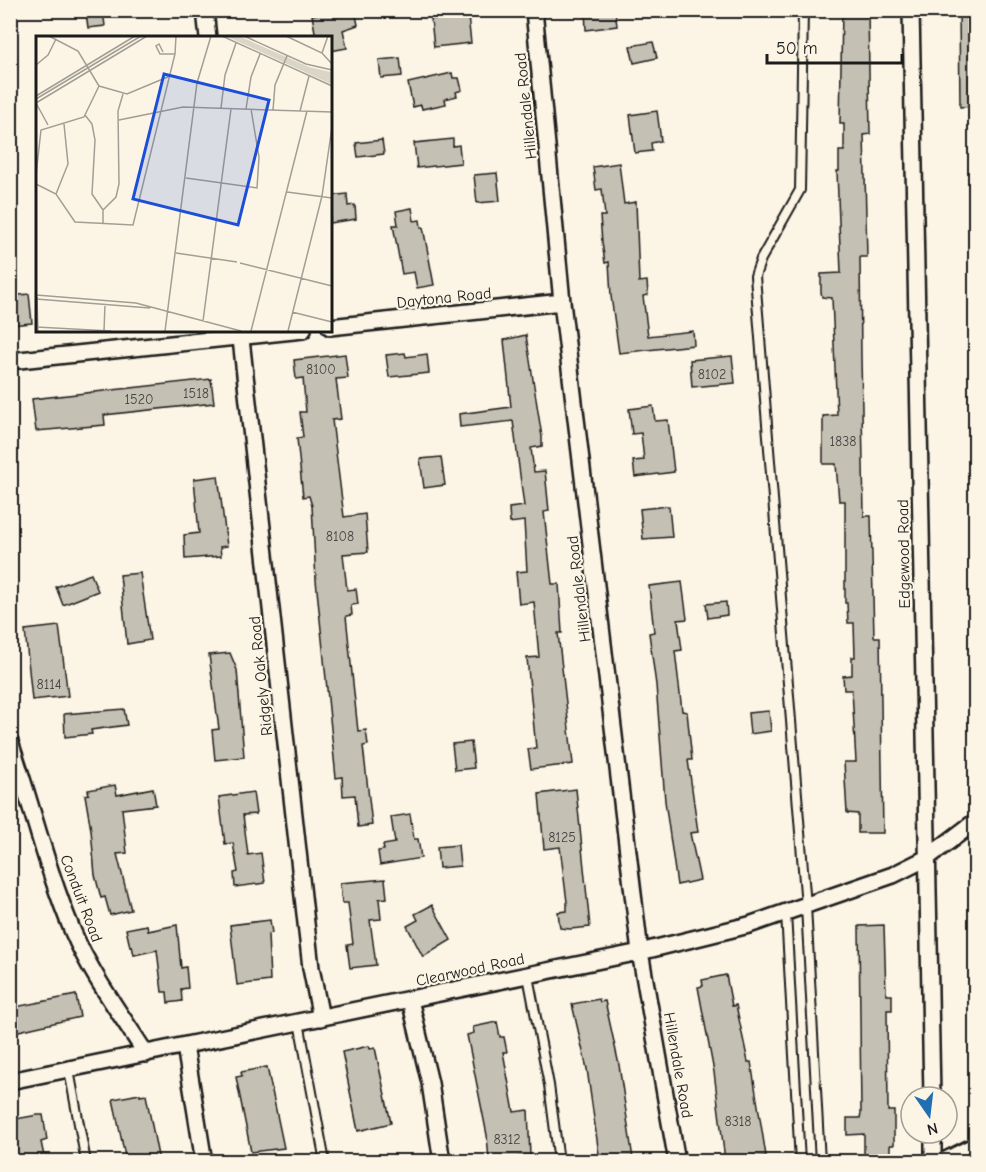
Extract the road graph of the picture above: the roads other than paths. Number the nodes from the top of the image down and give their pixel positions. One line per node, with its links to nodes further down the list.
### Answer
1 (205, 10): 5 (street)
2 (534, 10): 6 (street, Hillendale Road)
3 (803, 10): 14 (lane)
4 (911, 10): 13 (street, Edgewood Road)
5 (208, 36)
6 (562, 302): 7 (street, Daytona Road); 16 (street, Hillendale Road)
7 (332, 327)
8 (262, 332): 9 (street)
9 (241, 333): 10 (street); 19 (street, Ridgely Oak Road)
10 (10, 361)
11 (10, 742): 22 (street, Conduit Road)
12 (975, 821): 13 (street, Clearwood Road)
13 (927, 858): 14 (street, Clearwood Road); 25 (street, Edgewood Road)
14 (806, 906): 15 (street, Clearwood Road); 35 (lane)
15 (786, 913): 16 (street, Clearwood Road); 34 (lane)
16 (640, 952): 17 (street, Clearwood Road); 33 (street, Hillendale Road)
17 (528, 975): 18 (street, Clearwood Road); 32 (lane)
18 (410, 1000): 19 (street, Clearwood Road); 31 (street)
19 (321, 1018): 20 (street, Clearwood Road)
20 (298, 1022): 21 (street, Clearwood Road); 30 (lane)
21 (185, 1046): 22 (street, Clearwood Road); 29 (street)
22 (146, 1054): 23 (street, Clearwood Road)
23 (69, 1070): 24 (street, Clearwood Road); 28 (lane)
24 (10, 1082)
25 (932, 1085)
26 (933, 1145): 36 (street)
27 (975, 1145): 37 (street)
28 (86, 1161)
29 (204, 1161)
30 (325, 1161)
31 (441, 1161)
32 (559, 1161)
33 (677, 1161)
34 (800, 1161)
35 (820, 1161)
36 (933, 1161)
37 (942, 1161)

